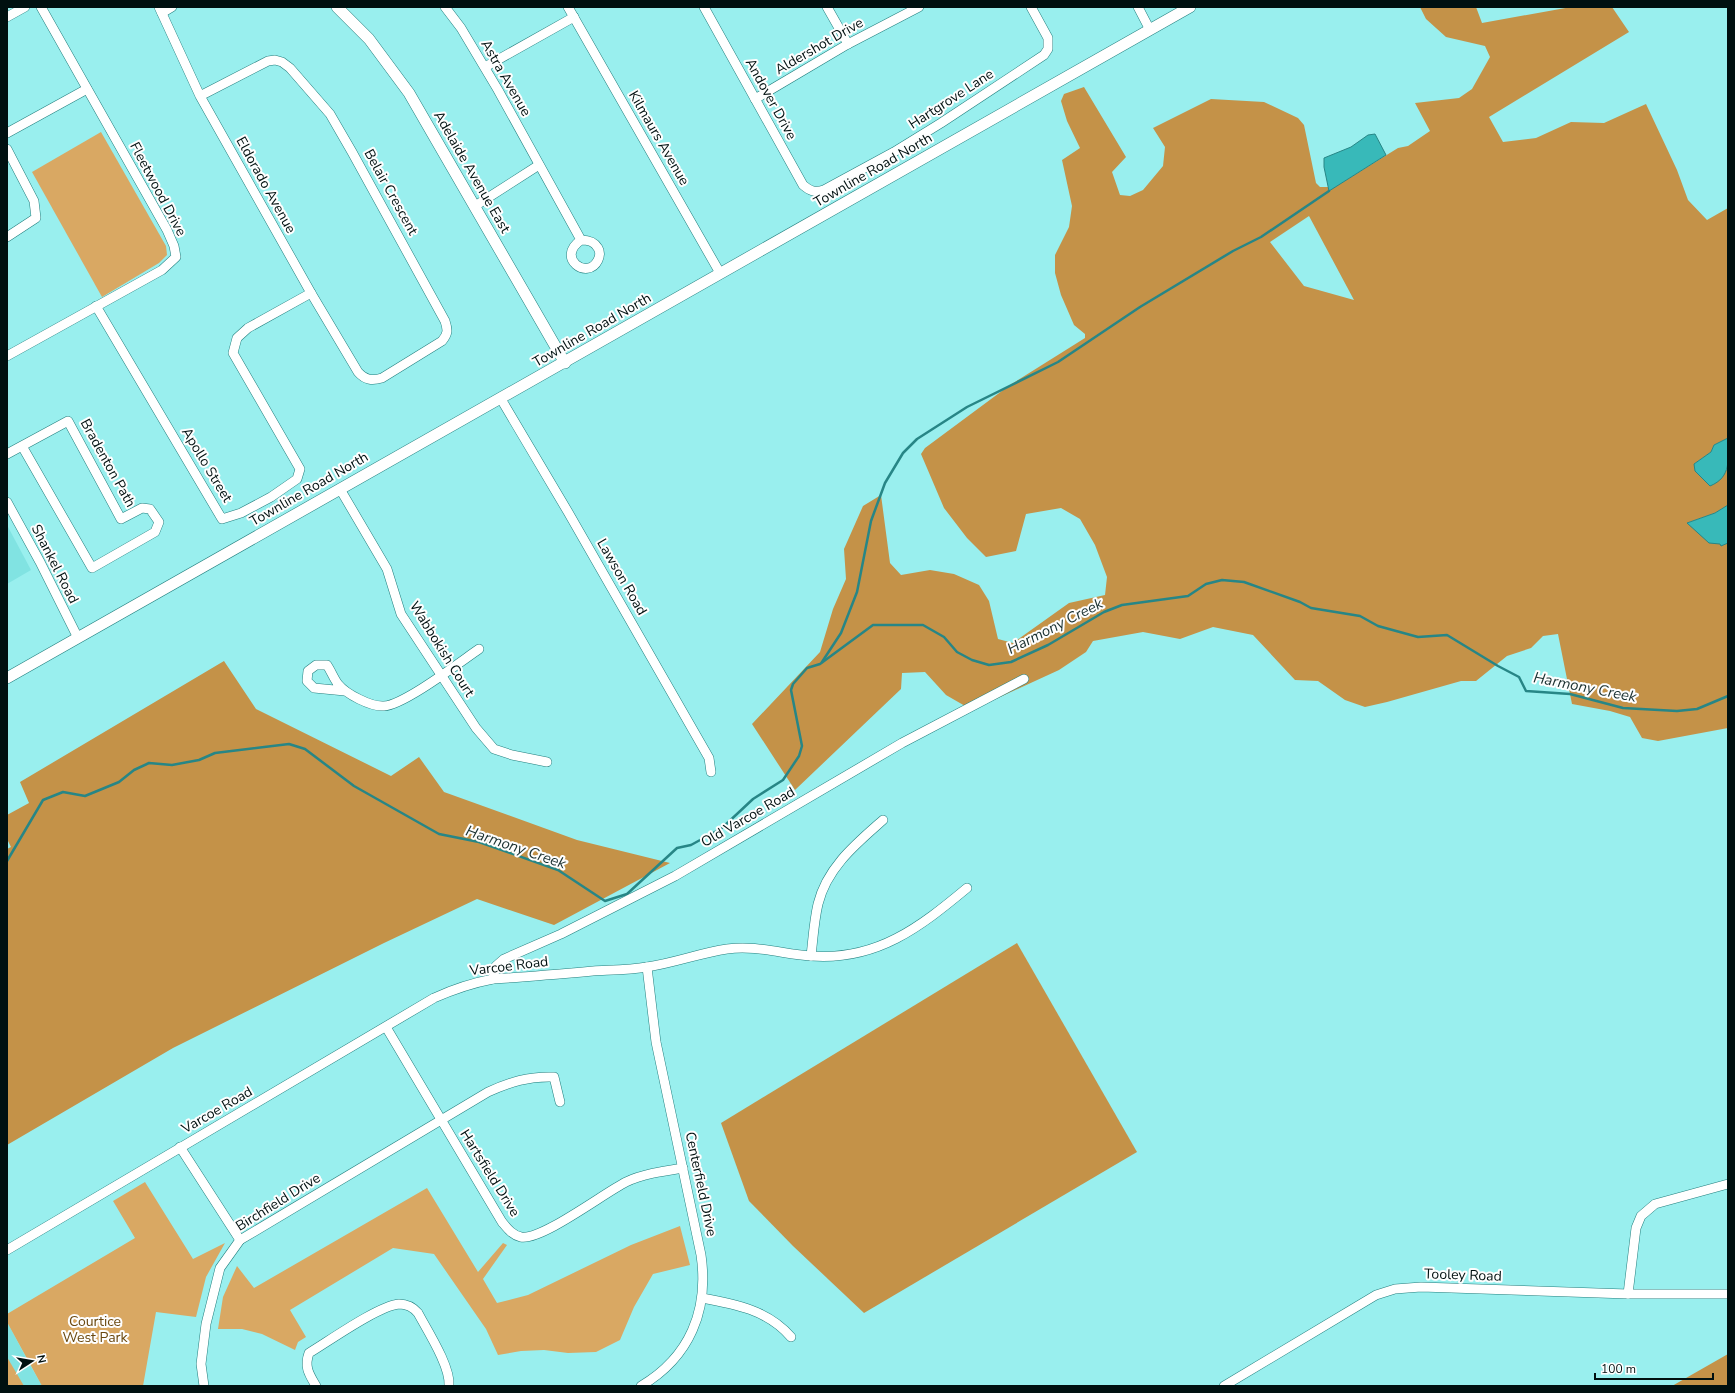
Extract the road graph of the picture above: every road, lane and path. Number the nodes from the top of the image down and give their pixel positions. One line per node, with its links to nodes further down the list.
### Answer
1 (25, 7): 14 (street)
2 (41, 7): 19 (street, Fleetwood Drive)
3 (172, 7): 13 (street)
4 (337, 7): 26 (main road, Adelaide Avenue East)
5 (445, 7): 18 (street, Astra Avenue)
6 (568, 7): 15 (street, Kilmaurs Avenue)
7 (704, 7): 21 (street, Andover Drive)
8 (828, 7): 17 (street)
9 (919, 7): 17 (street, Aldershot Drive)
10 (1031, 7): 25 (street, Hartgrove Lane)
11 (1138, 7): 16 (street)
12 (1190, 7): 16 (main road, Townline Road North)
13 (160, 10): 20 (street, Eldorado Avenue)
14 (7, 17)
15 (574, 17): 18 (street); 29 (street, Kilmaurs Avenue)
16 (1150, 30): 29 (main road, Townline Road North)
17 (848, 44): 21 (street, Aldershot Drive)
18 (485, 67): 24 (street, Astra Avenue)
19 (87, 89): 22 (street); 31 (street, Fleetwood Drive)
20 (200, 96): 30 (street, Eldorado Avenue); 34 (street, Belair Crescent)
21 (755, 99): 25 (street, Andover Drive)
22 (7, 134)
23 (7, 149): 27 (street)
24 (539, 165): 26 (street); 28 (street, Astra Avenue)
25 (824, 190)
26 (475, 206): 33 (main road, Adelaide Avenue East)
27 (7, 237)
28 (581, 240)
29 (720, 273): 33 (main road, Townline Road North)
30 (311, 293): 31 (street, Apollo Street); 34 (street, Eldorado Avenue)
31 (96, 306): 32 (street, Fleetwood Drive)
32 (7, 356)
33 (565, 363): 35 (main road, Townline Road North)
34 (358, 372)
35 (501, 399): 38 (main road, Townline Road North); 47 (street, Lawson Road)
36 (22, 446): 36 (street, Bradenton Path); 37 (street, Bradenton Path)
37 (7, 454)
38 (340, 489): 40 (main road, Townline Road North); 42 (street, Wabbokish Court)
39 (7, 502): 40 (street, Shankel Road)
40 (78, 638): 43 (main road, Townline Road North)
41 (479, 649): 42 (street)
42 (440, 675): 45 (street); 46 (street, Wabbokish Court)
43 (7, 678)
44 (1024, 679): 52 (street, Old Varcoe Road)
45 (345, 691)
46 (547, 762)
47 (711, 772)
48 (883, 820): 50 (street)
49 (967, 888): 50 (street, Varcoe Road)
50 (811, 956): 51 (street, Varcoe Road)
51 (647, 967): 52 (street, Varcoe Road); 57 (street, Centerfield Drive)
52 (493, 979): 53 (street, Varcoe Road)
53 (386, 1027): 55 (street, Hartsfield Drive); 56 (street, Varcoe Road)
54 (560, 1102): 55 (street, Birchfield Drive)
55 (441, 1120): 57 (street, Hartsfield Drive); 59 (street, Birchfield Drive)
56 (180, 1147): 59 (street); 60 (street, Varcoe Road)
57 (683, 1168): 63 (street, Centerfield Drive)
58 (1728, 1184): 61 (street)
59 (240, 1240): 66 (street, Birchfield Drive)
60 (7, 1250)
61 (1628, 1294): 62 (street, Tooley Road); 65 (street, Tooley Road)
62 (1728, 1294)
63 (702, 1298): 64 (street); 69 (street, Centerfield Drive)
64 (792, 1337)
65 (1234, 1383): 70 (street, Tooley Road)
66 (204, 1386)
67 (316, 1386): 68 (street)
68 (448, 1386)
69 (641, 1386)
70 (1224, 1386)

